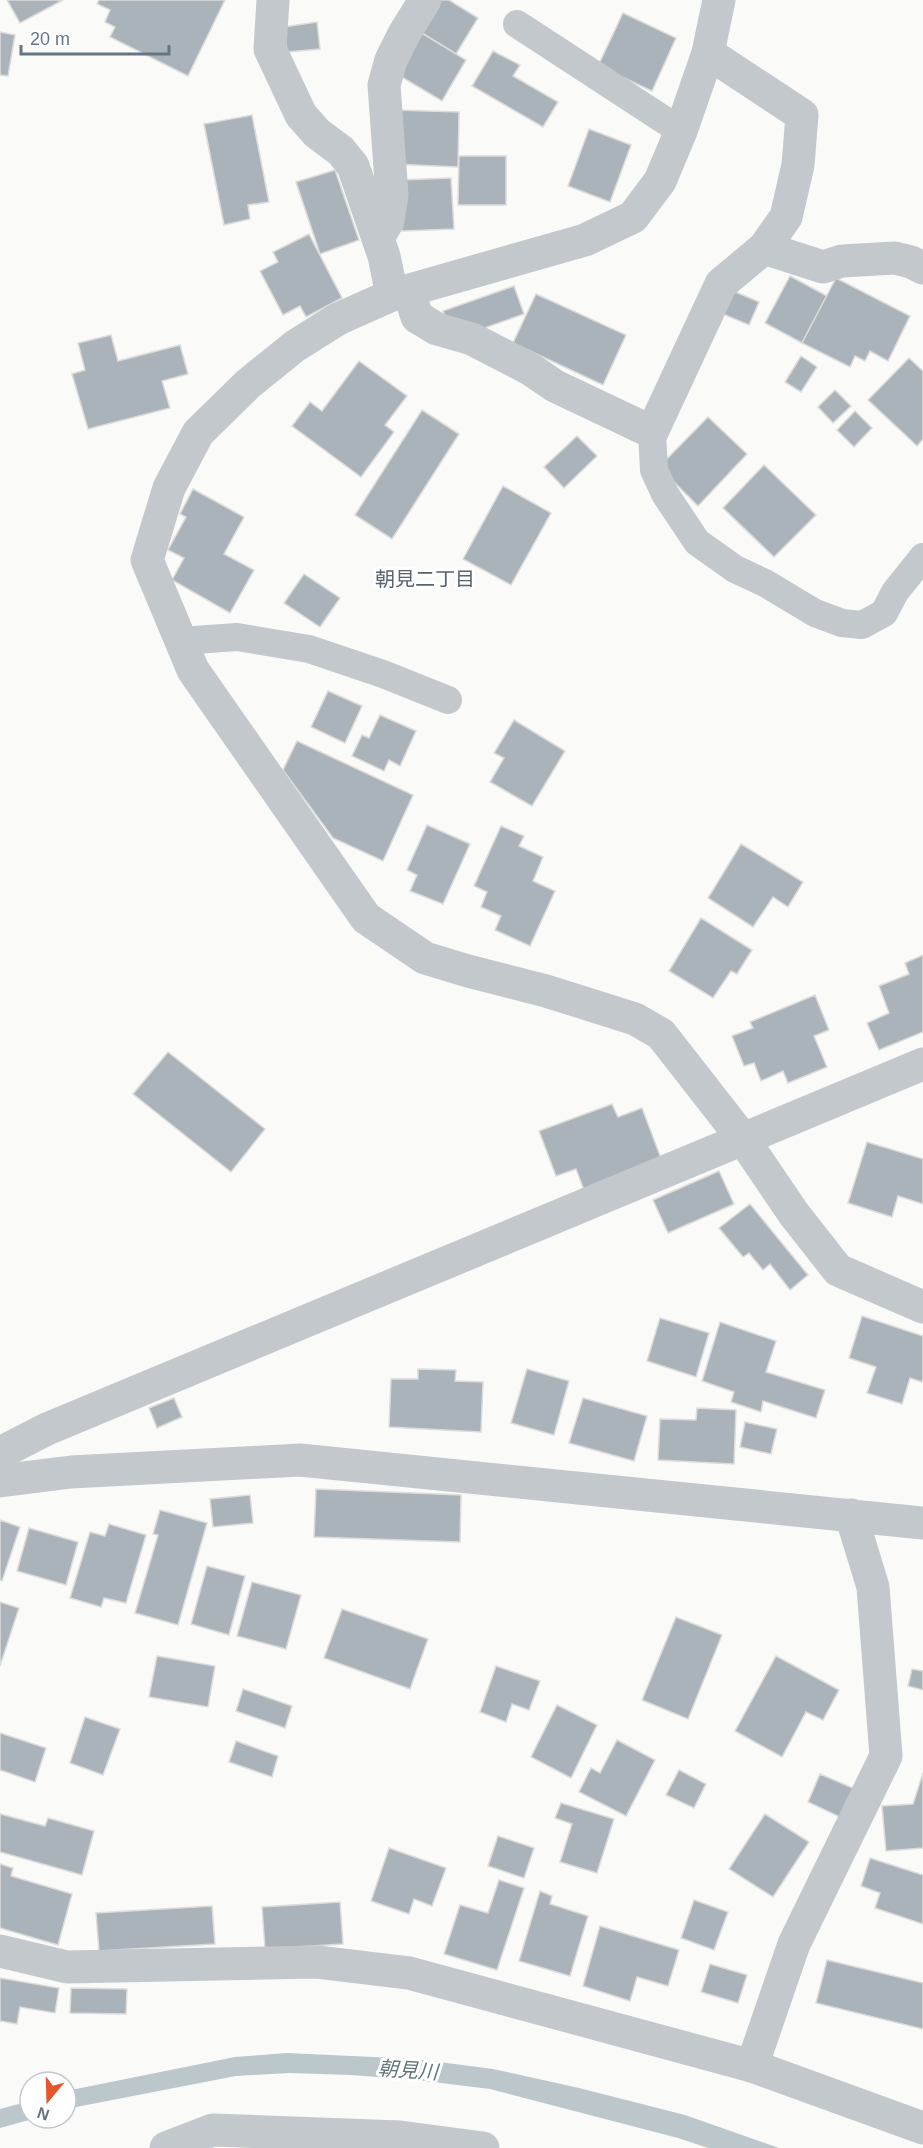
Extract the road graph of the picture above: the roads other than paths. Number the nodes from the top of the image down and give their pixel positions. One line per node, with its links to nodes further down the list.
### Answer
1 (273, 0): 7 (street)
2 (425, 0): 7 (street)
3 (718, 0): 5 (street)
4 (517, 24): 6 (lane)
5 (708, 53): 6 (street); 8 (street)
6 (681, 131): 10 (street)
7 (378, 238): 10 (street)
8 (764, 248): 9 (street); 11 (street)
9 (923, 268)
10 (400, 294): 11 (street); 13 (street)
11 (652, 432): 12 (lane)
12 (923, 557)
13 (180, 641): 14 (lane); 16 (street)
14 (448, 700)
15 (923, 1064): 16 (street)
16 (744, 1138): 17 (street); 18 (street)
17 (923, 1306)
18 (0, 1453)
19 (0, 1481): 20 (street)
20 (851, 1515): 21 (street); 23 (street)
21 (923, 1523)
22 (0, 1951): 23 (street)
23 (752, 2066): 24 (street)
24 (923, 2128)
25 (166, 2148): 26 (street)
26 (483, 2148)

